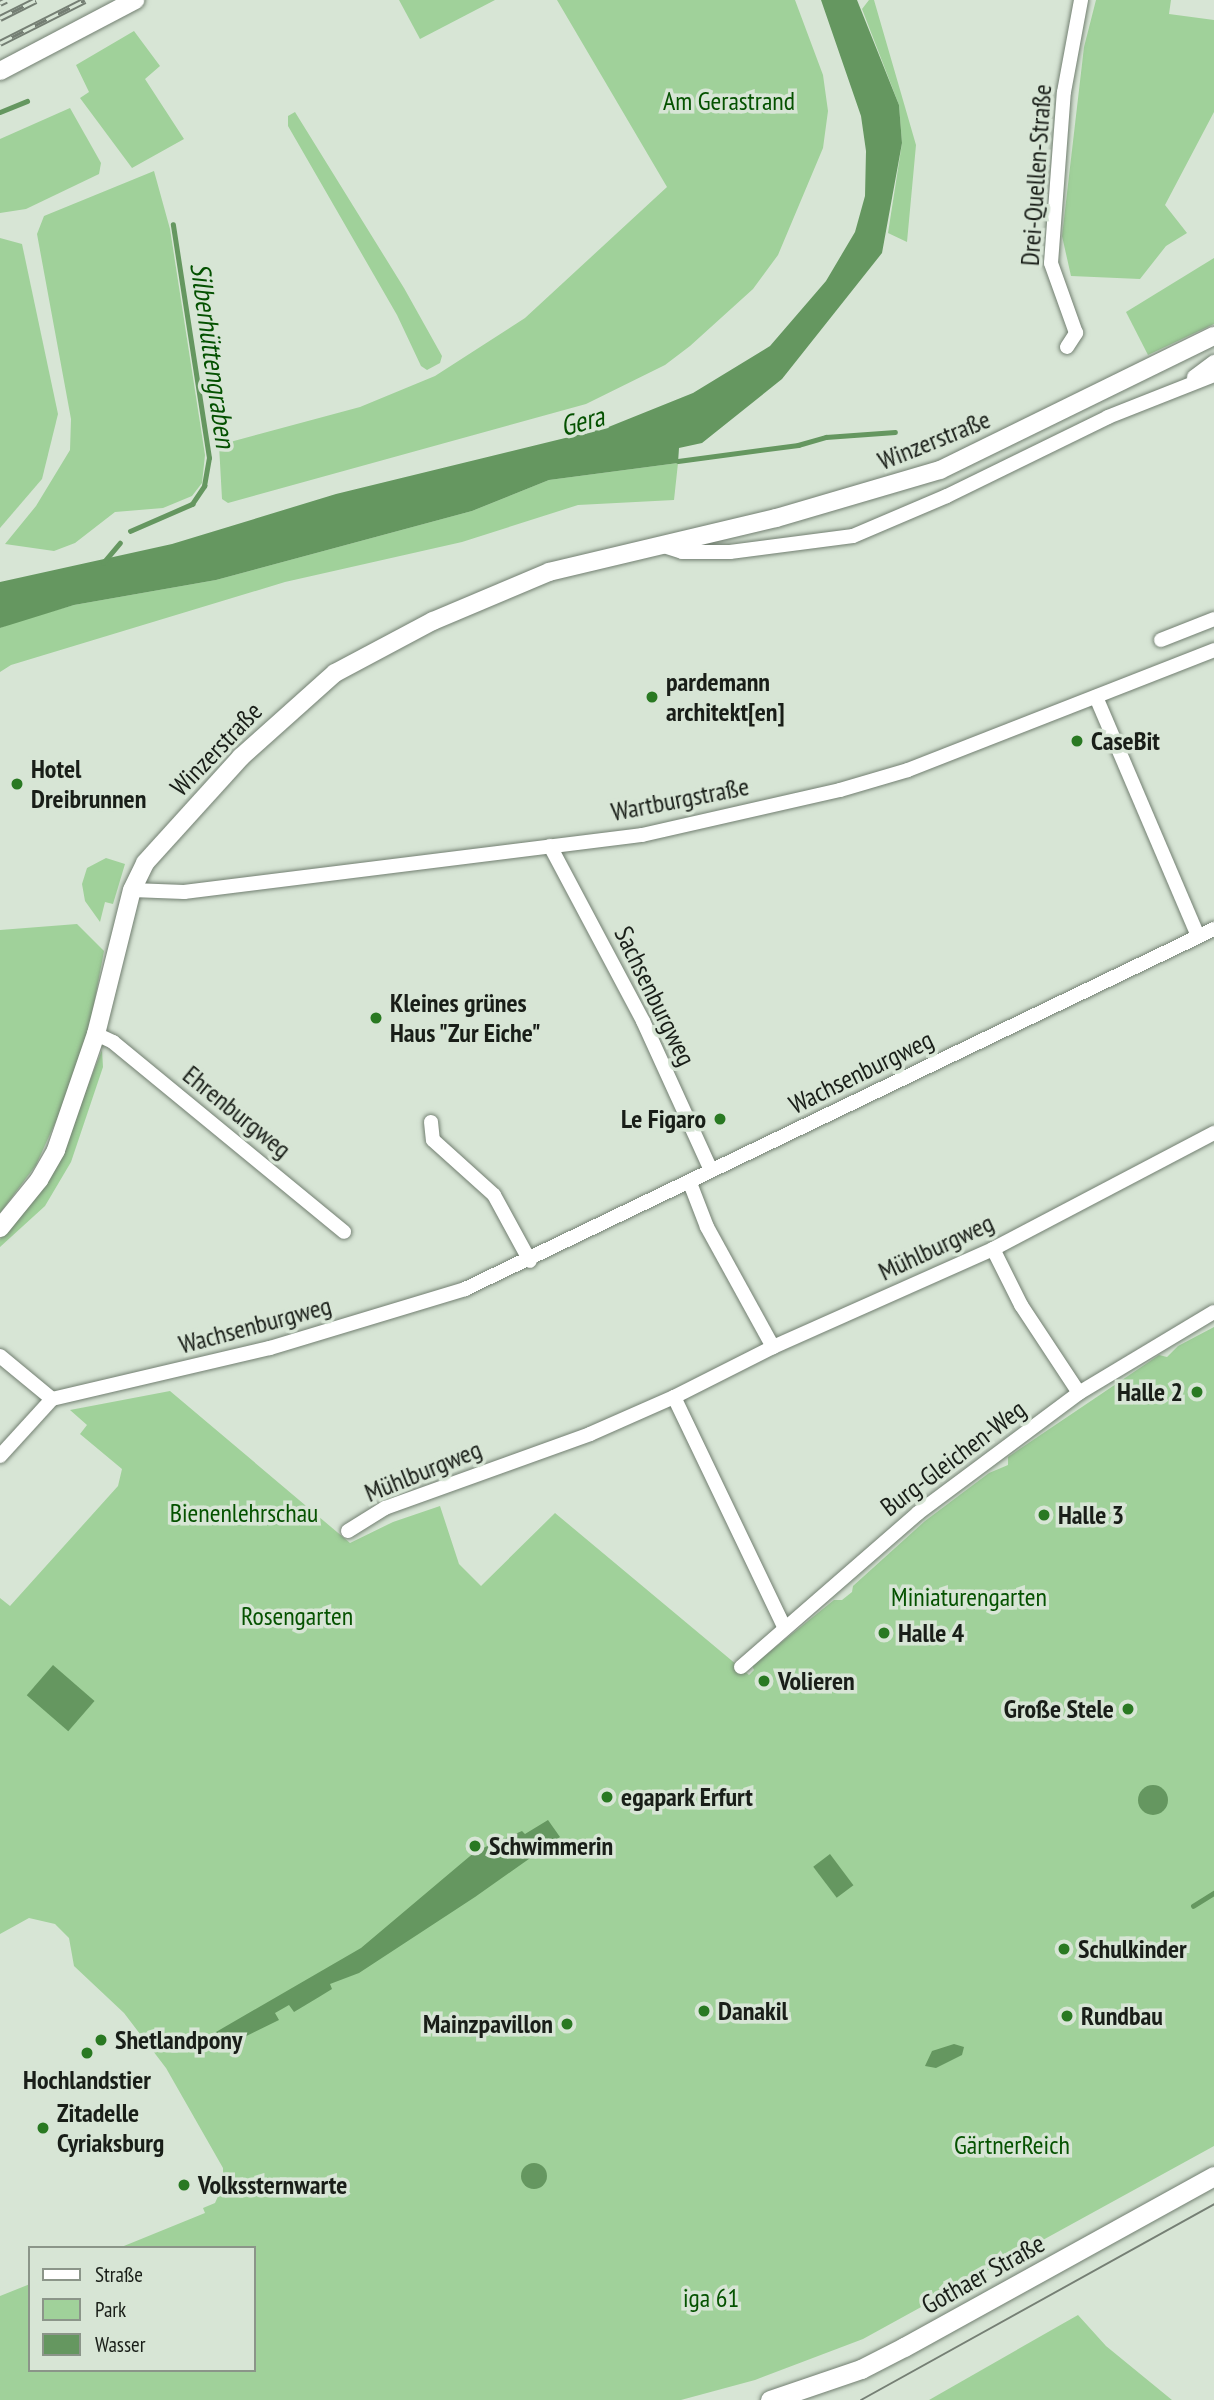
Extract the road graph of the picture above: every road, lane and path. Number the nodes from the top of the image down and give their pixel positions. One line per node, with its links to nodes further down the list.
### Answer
1 (135, 0): 3 (street)
2 (1081, 0): 5 (street, Drei-Quellen-Straße)
3 (0, 71)
4 (1214, 336): 9 (street, Winzerstraße)
5 (1067, 347)
6 (1214, 362): 8 (street, Winzerstraße)
7 (1214, 375): 8 (street, Winzerstraße)
8 (1187, 382): 9 (street, Winzerstraße)
9 (657, 544): 15 (street, Winzerstraße)
10 (1214, 619): 11 (street)
11 (1161, 640)
12 (1214, 650): 13 (street, Wartburgstraße)
13 (1096, 697): 14 (street, Wartburgstraße); 17 (street)
14 (550, 846): 15 (street, Wartburgstraße); 21 (street, Sachsenburgweg)
15 (132, 890): 18 (street, Winzerstraße)
16 (1214, 929): 17 (street, Wachsenburgweg)
17 (1198, 936): 21 (street, Wachsenburgweg)
18 (96, 1034): 23 (street, Winzerstraße); 24 (street, Ehrenburgweg)
19 (431, 1122): 26 (street)
20 (1214, 1133): 25 (street, Mühlburgweg)
21 (711, 1170): 22 (street, Wachsenburgweg)
22 (690, 1183): 26 (street, Wachsenburgweg); 28 (street)
23 (0, 1228)
24 (344, 1232)
25 (993, 1249): 28 (street, Mühlburgweg); 30 (street)
26 (530, 1261): 32 (street, Wachsenburgweg)
27 (1214, 1312): 30 (street, Burg-Gleichen-Weg)
28 (773, 1347): 31 (street, Mühlburgweg)
29 (0, 1356): 32 (street)
30 (1079, 1393): 35 (street, Burg-Gleichen-Weg)
31 (674, 1397): 34 (street, Mühlburgweg); 35 (street)
32 (52, 1399): 33 (street)
33 (0, 1456)
34 (348, 1531)
35 (784, 1627): 36 (street, Burg-Gleichen-Weg)
36 (741, 1667)
37 (1214, 2176): 38 (main road, Gothaer Straße)
38 (770, 2400)

